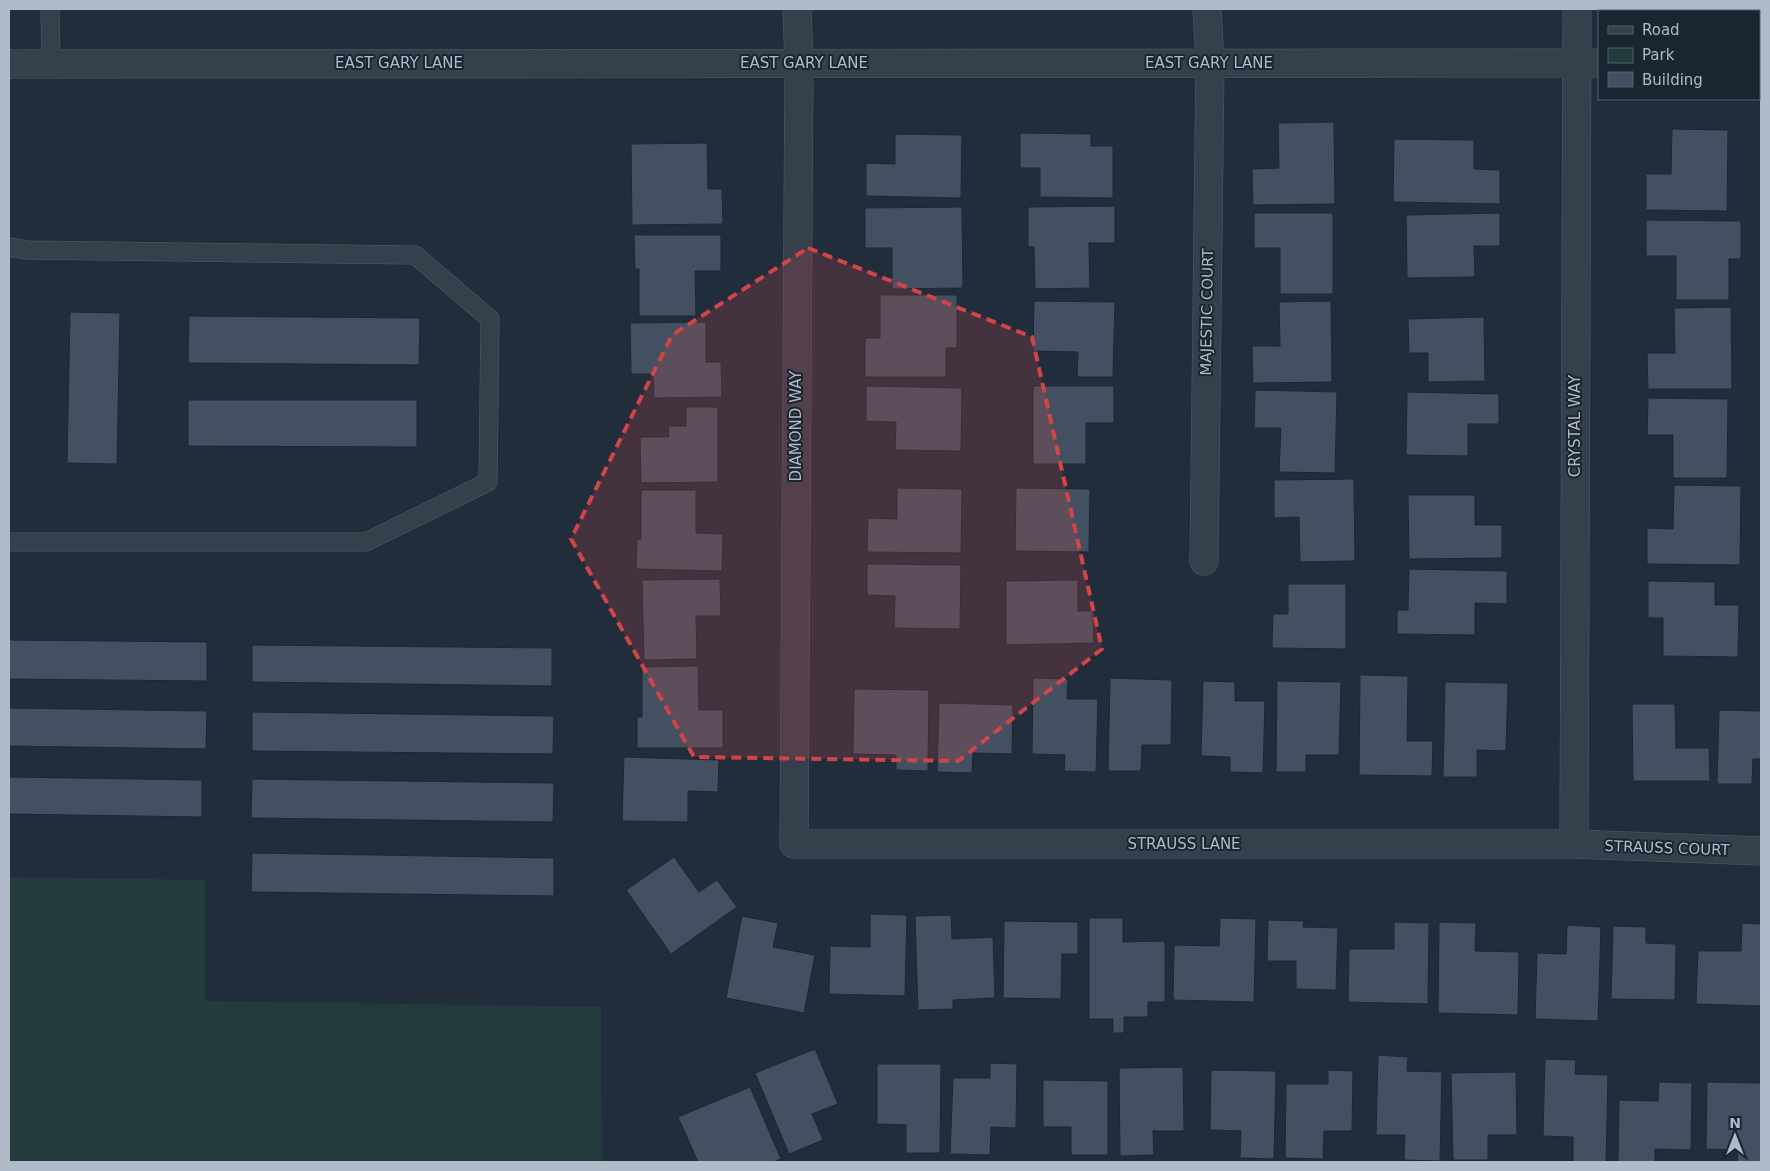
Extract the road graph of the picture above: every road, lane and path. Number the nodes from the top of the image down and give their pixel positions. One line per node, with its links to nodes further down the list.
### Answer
1 (50, 9): 8 (lane)
2 (797, 9): 5 (street, DIAMOND WAY)
3 (1207, 9): 6 (street, MAJESTIC COURT)
4 (1577, 9): 9 (street, CRYSTAL WAY)
5 (798, 63): 6 (street, EAST GARY LANE); 8 (street, EAST GARY LANE); 13 (street, DIAMOND WAY)
6 (1210, 63): 9 (street, EAST GARY LANE); 12 (street, MAJESTIC COURT)
7 (9, 64): 8 (street, EAST GARY LANE)
8 (51, 64)
9 (1588, 64): 14 (street, CRYSTAL WAY)
10 (9, 247): 11 (lane)
11 (9, 542)
12 (1204, 562)
13 (794, 844): 14 (street, STRAUSS LANE)
14 (1574, 844): 15 (street, STRAUSS COURT)
15 (1761, 851)

